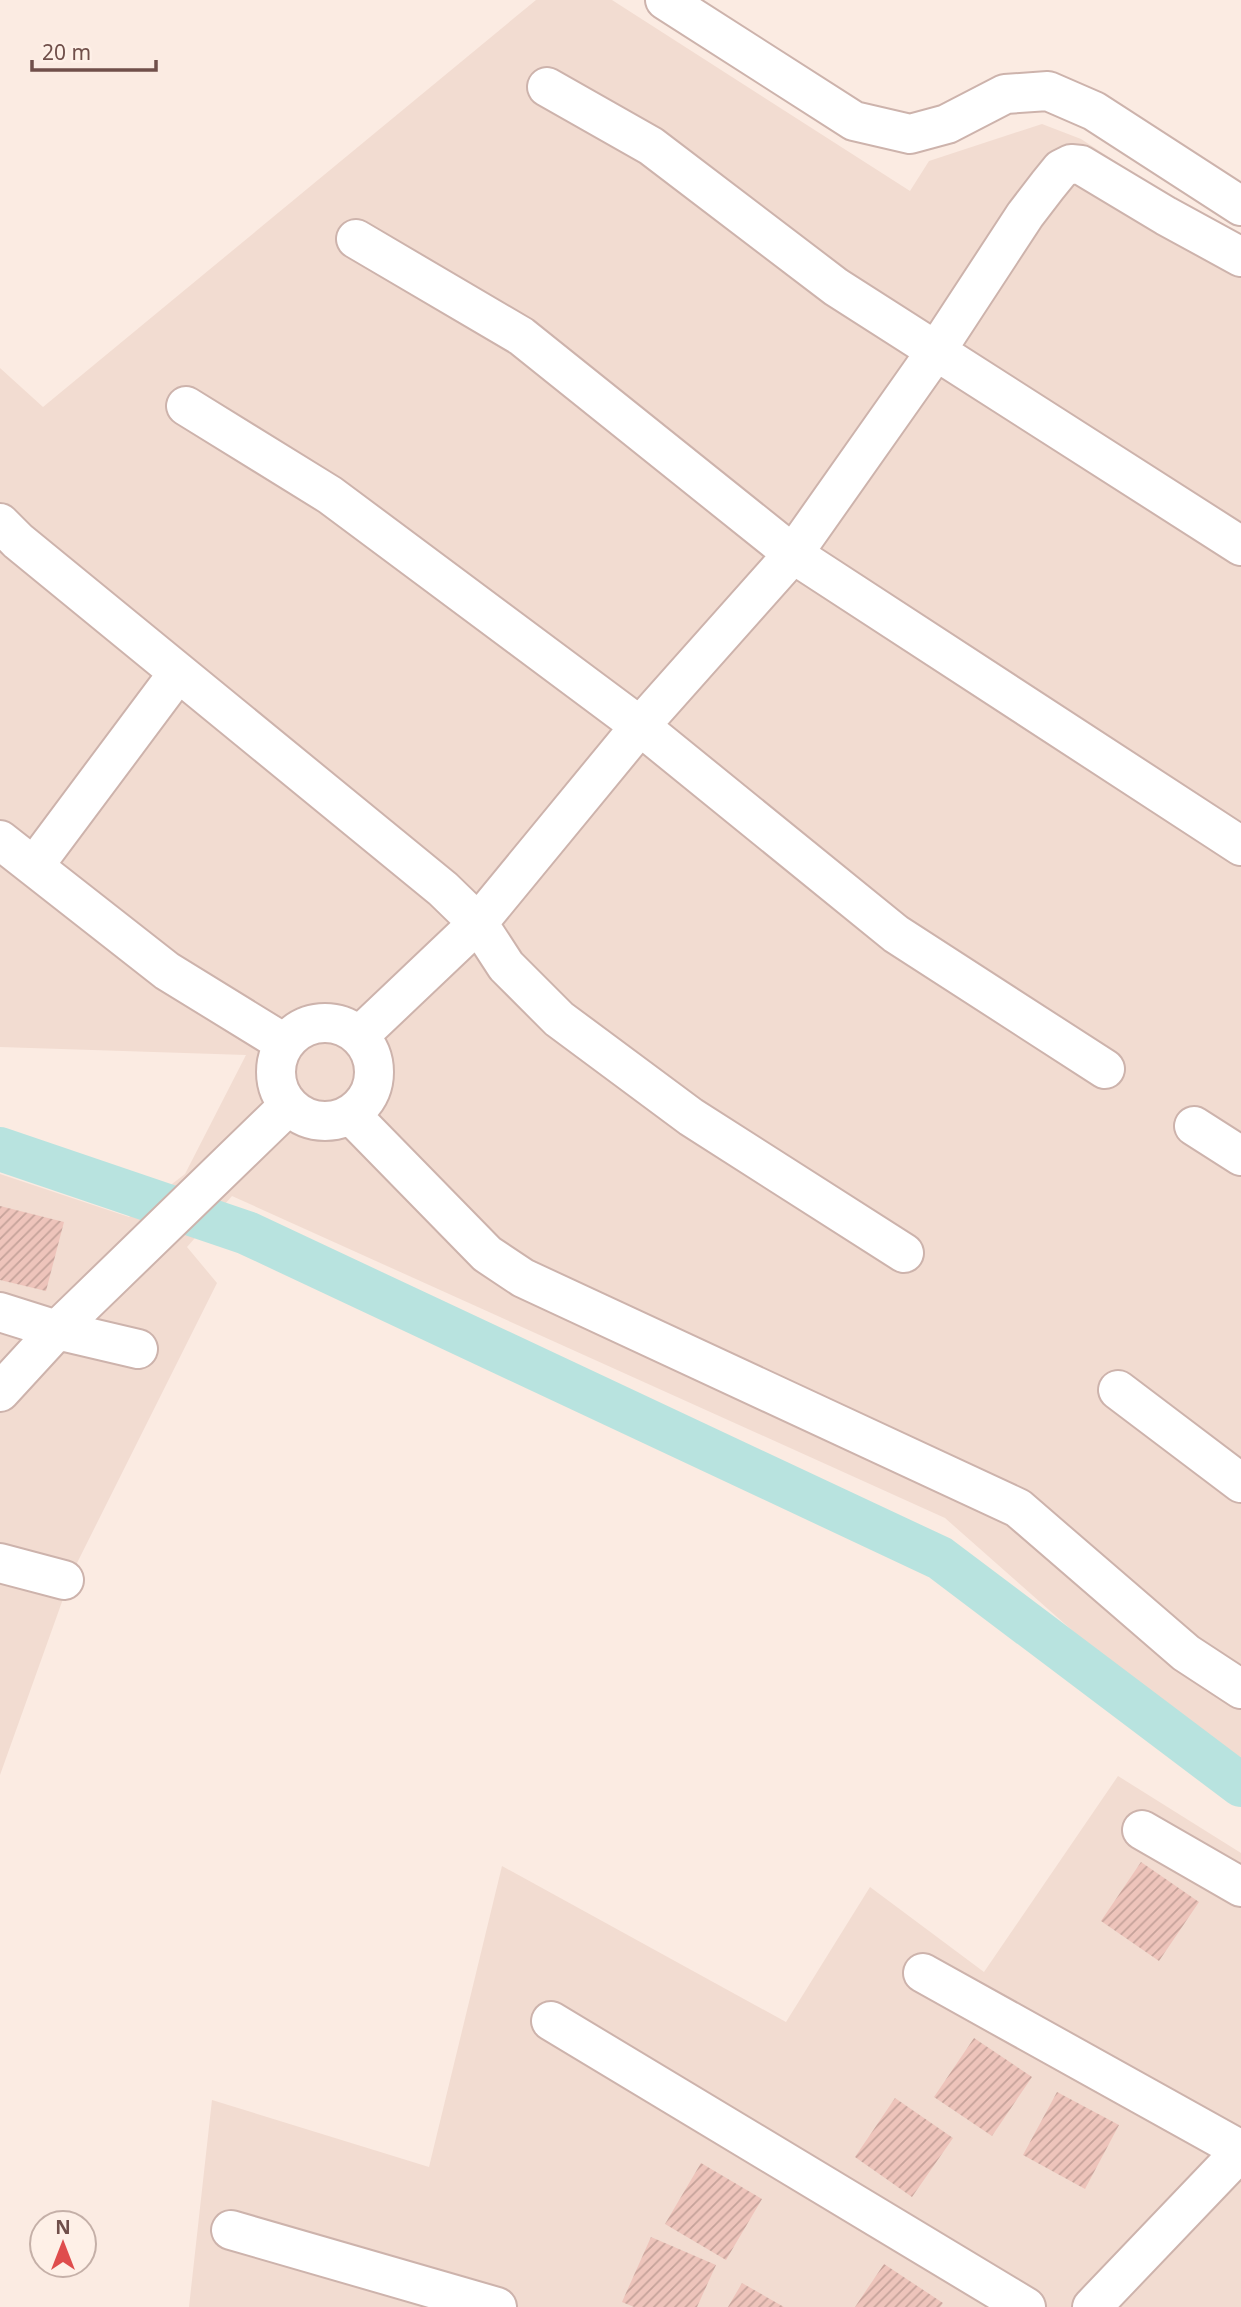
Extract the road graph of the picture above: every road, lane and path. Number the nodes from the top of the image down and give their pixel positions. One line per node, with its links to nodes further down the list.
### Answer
1 (666, 0): 3 (street)
2 (547, 87): 6 (street)
3 (1241, 206)
4 (356, 239): 10 (street)
5 (1241, 257): 6 (street)
6 (936, 351): 9 (street); 10 (street)
7 (186, 406): 12 (street)
8 (0, 523): 11 (street)
9 (1241, 546)
10 (793, 554): 12 (street); 14 (street)
11 (178, 673): 15 (street); 16 (street)
12 (640, 726): 16 (street); 19 (street)
13 (0, 840): 15 (street)
14 (1241, 846)
15 (34, 866): 18 (street)
16 (478, 923): 17 (street); 24 (street)
17 (359, 1036): 18 (street); 21 (street)
18 (284, 1043): 20 (street)
19 (1105, 1069)
20 (288, 1106): 21 (street); 26 (street)
21 (351, 1115): 33 (street)
22 (1195, 1126): 23 (street)
23 (1241, 1156)
24 (904, 1253)
25 (0, 1312): 26 (street)
26 (57, 1330): 27 (street); 29 (street)
27 (138, 1349)
28 (1118, 1390): 30 (street)
29 (0, 1392)
30 (1241, 1483)
31 (0, 1563): 32 (street)
32 (64, 1580)
33 (1241, 1689)
34 (1142, 1830): 35 (street)
35 (1241, 1887)
36 (923, 1973): 38 (street)
37 (551, 2021): 41 (street)
38 (1241, 2150): 42 (street)
39 (231, 2230): 40 (street)
40 (497, 2307)
41 (1026, 2307)
42 (1092, 2307)

